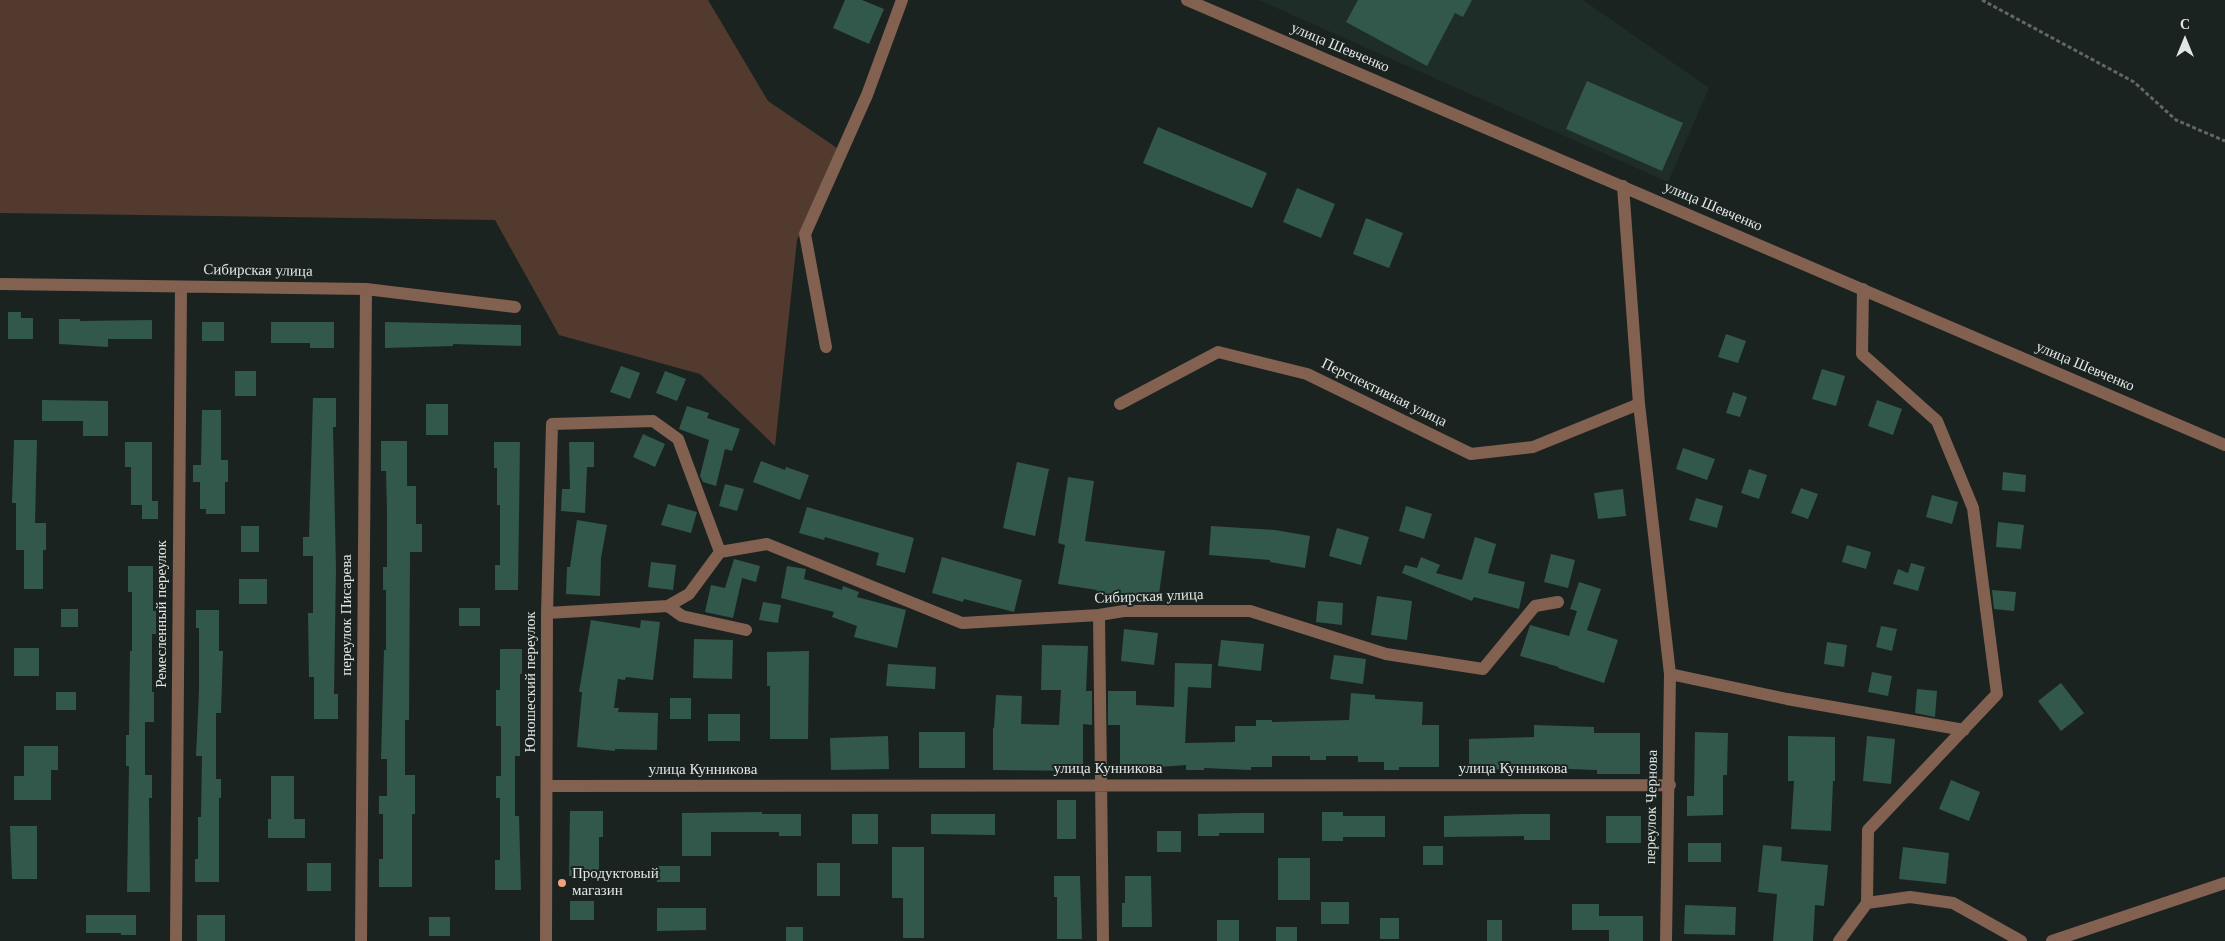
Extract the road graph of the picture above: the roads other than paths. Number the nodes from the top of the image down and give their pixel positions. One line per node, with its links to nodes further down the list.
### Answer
1 (902, 0): 9 (street)
2 (1195, 1): 3 (street, улица Шевченко)
3 (1623, 186): 7 (street, улица Шевченко); 11 (street, переулок Чернова)
4 (0, 284): 5 (street, Сибирская улица)
5 (181, 287): 6 (street, Сибирская улица); 26 (street, Ремесленный переулок)
6 (366, 289): 8 (street, Сибирская улица); 27 (street, переулок Писарева)
7 (1863, 289): 12 (street, улица Шевченко); 20 (street)
8 (515, 307)
9 (826, 348)
10 (1120, 404): 11 (street, Перспективная улица)
11 (1639, 404): 19 (street, переулок Чернова)
12 (2225, 445)
13 (720, 552): 15 (street); 16 (street, Юношеский переулок); 17 (street, Сибирская улица)
14 (1558, 602): 17 (street, Сибирская улица)
15 (668, 606): 16 (street); 18 (street)
16 (547, 613): 22 (street, Юношеский переулок)
17 (1099, 615): 23 (street)
18 (746, 630)
19 (1670, 674): 20 (street); 21 (street, переулок Чернова)
20 (1964, 730): 25 (street)
21 (1670, 785): 23 (street, улица Кунникова); 30 (street, переулок Чернова)
22 (547, 786): 23 (street, улица Кунникова); 28 (street, Юношеский переулок)
23 (1102, 786): 29 (street)
24 (2225, 883): 33 (street)
25 (1867, 903): 31 (street); 32 (street)
26 (176, 941)
27 (361, 941)
28 (546, 941)
29 (1103, 941)
30 (1666, 941)
31 (1839, 941)
32 (2021, 941)
33 (2052, 941)

